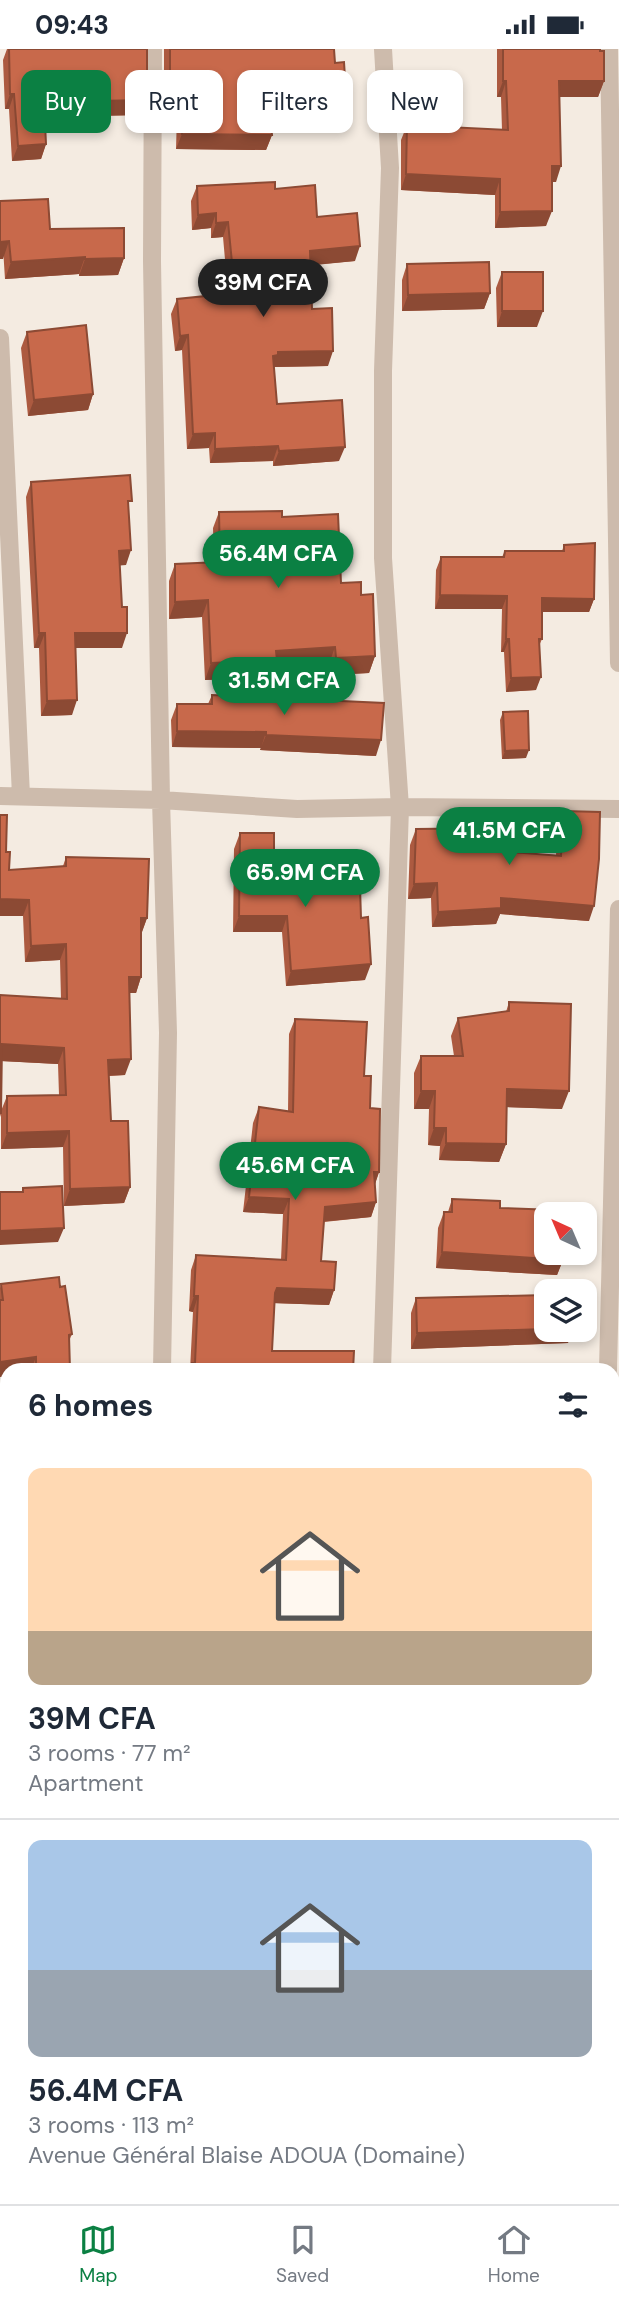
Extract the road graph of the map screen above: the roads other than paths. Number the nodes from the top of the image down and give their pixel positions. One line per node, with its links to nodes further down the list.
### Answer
1 (153, 49): 8 (street)
2 (383, 49): 9 (street)
3 (609, 49): 5 (street)
4 (0, 338): 7 (street)
5 (619, 663)
6 (0, 796): 7 (street)
7 (21, 796): 8 (street)
8 (161, 800): 9 (street); 12 (street)
9 (400, 807): 10 (street); 13 (street)
10 (619, 809)
11 (619, 909): 14 (street)
12 (162, 1363)
13 (382, 1363)
14 (608, 1363)

